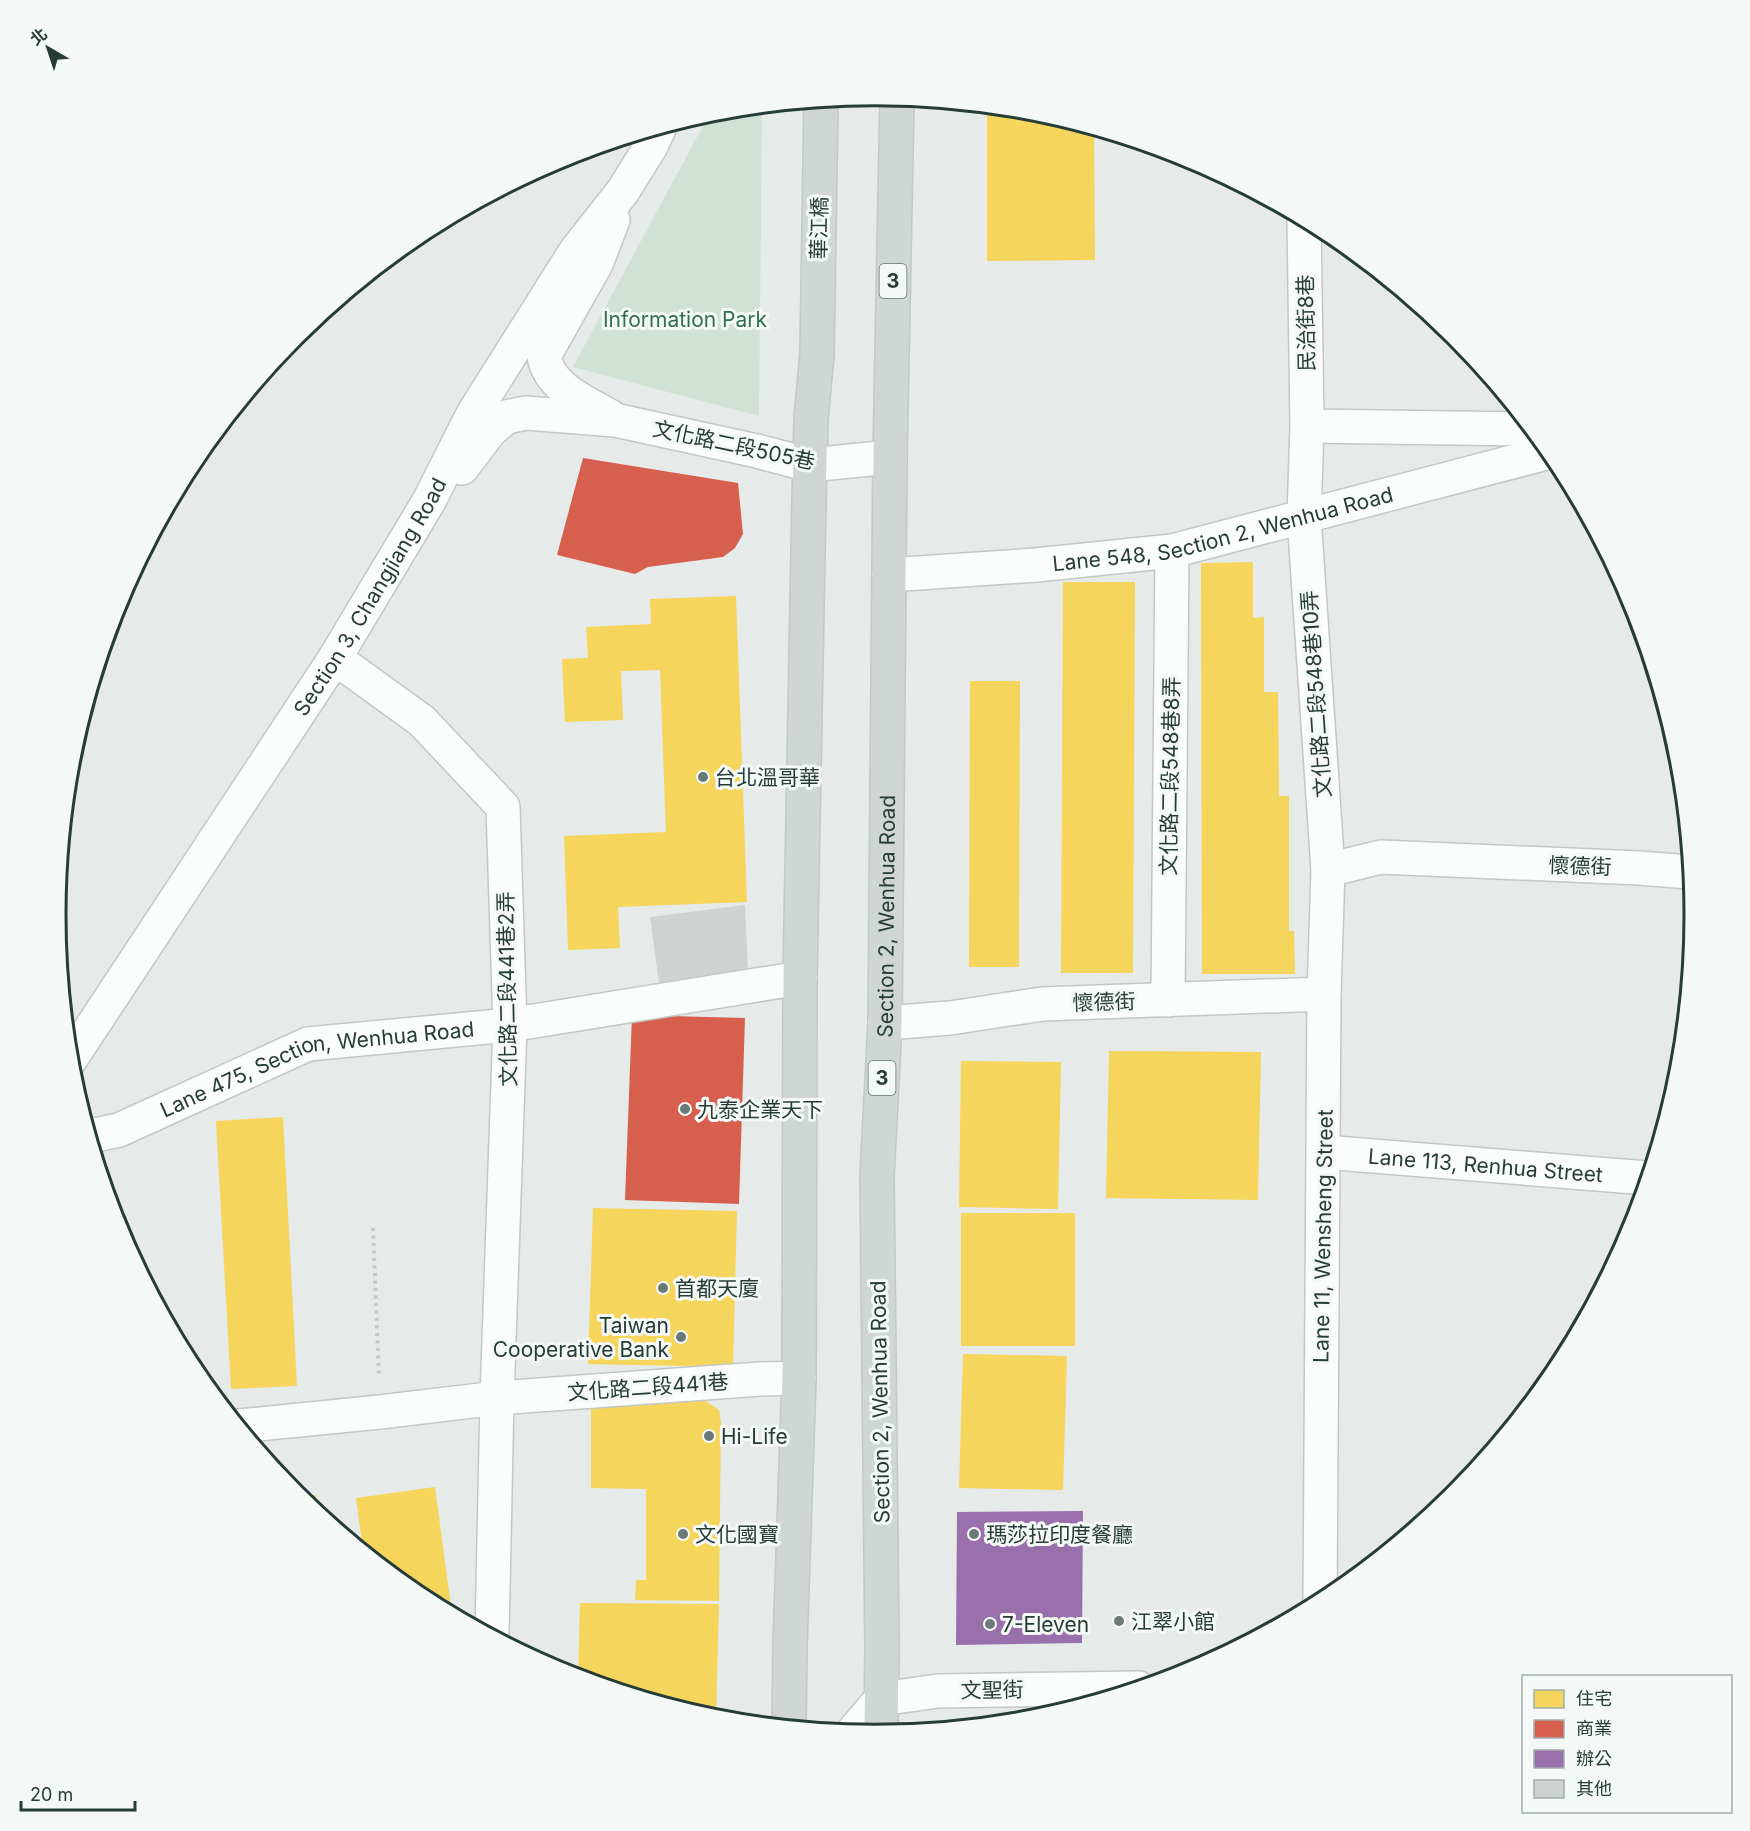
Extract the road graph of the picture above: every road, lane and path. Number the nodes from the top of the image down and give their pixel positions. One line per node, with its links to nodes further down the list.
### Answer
1 (897, 107): 10 (main road, Section 2, Wenhua Road / 3)
2 (821, 108): 11 (main road, 華江橋)
3 (655, 137): 4 (street, Section 3, Changjiang Road)
4 (623, 191): 6 (street); 12 (street, Section 3, Changjiang Road)
5 (1304, 230): 7 (street, 民治街8巷)
6 (615, 420): 11 (street, 文化路二段505巷); 12 (street)
7 (1307, 426): 8 (street); 13 (street, 民治街8巷)
8 (1521, 429)
9 (1540, 455): 13 (street, Lane 548, Section 2, Wenhua Road)
10 (890, 458): 11 (street, 文化路二段505巷); 15 (main road, Section 2, Wenhua Road / 3)
11 (810, 465): 19 (main road)
12 (429, 501): 16 (street, Section 3, Changjiang Road)
13 (1304, 517): 14 (street, Lane 548, Section 2, Wenhua Road); 17 (street, 文化路二段548巷10弄)
14 (1172, 551): 15 (street, Lane 548, Section 2, Wenhua Road); 21 (street, 文化路二段548巷8弄)
15 (889, 575): 22 (main road, Section 2, Wenhua Road / 3)
16 (335, 658): 23 (street, 文化路二段441巷2弄); 24 (street, Section 3, Changjiang Road)
17 (1328, 870): 18 (street, 懷德街); 20 (street, Lane 11, Wensheng Street)
18 (1682, 871)
19 (800, 978): 23 (street, Lane 475, Section, Wenhua Road); 29 (main road)
20 (1324, 994): 21 (street, 懷德街); 26 (street, Lane 11, Wensheng Street)
21 (1168, 1000): 22 (street, 懷德街)
22 (885, 1023): 36 (main road, Section 2, Wenhua Road / 3)
23 (510, 1025): 25 (street, Lane 475, Section, Wenhua Road); 30 (street, 文化路二段441巷2弄)
24 (78, 1048)
25 (97, 1135)
26 (1324, 1152): 27 (street, Lane 113, Renhua Street); 33 (street, Lane 11, Wensheng Street)
27 (1640, 1177)
28 (374, 1228): 31 (path)
29 (799, 1378): 30 (street, 文化路二段441巷); 37 (main road)
30 (498, 1398): 31 (street, 文化路二段441巷); 34 (street, 文化路二段441巷2弄)
31 (380, 1412): 32 (street, 文化路二段441巷)
32 (247, 1425)
33 (1320, 1590)
34 (492, 1628)
35 (1113, 1688): 36 (street, 文聖街)
36 (881, 1699): 38 (street); 39 (main road, Section 2, Wenhua Road / 3)
37 (789, 1720)
38 (860, 1724)
39 (881, 1724)

